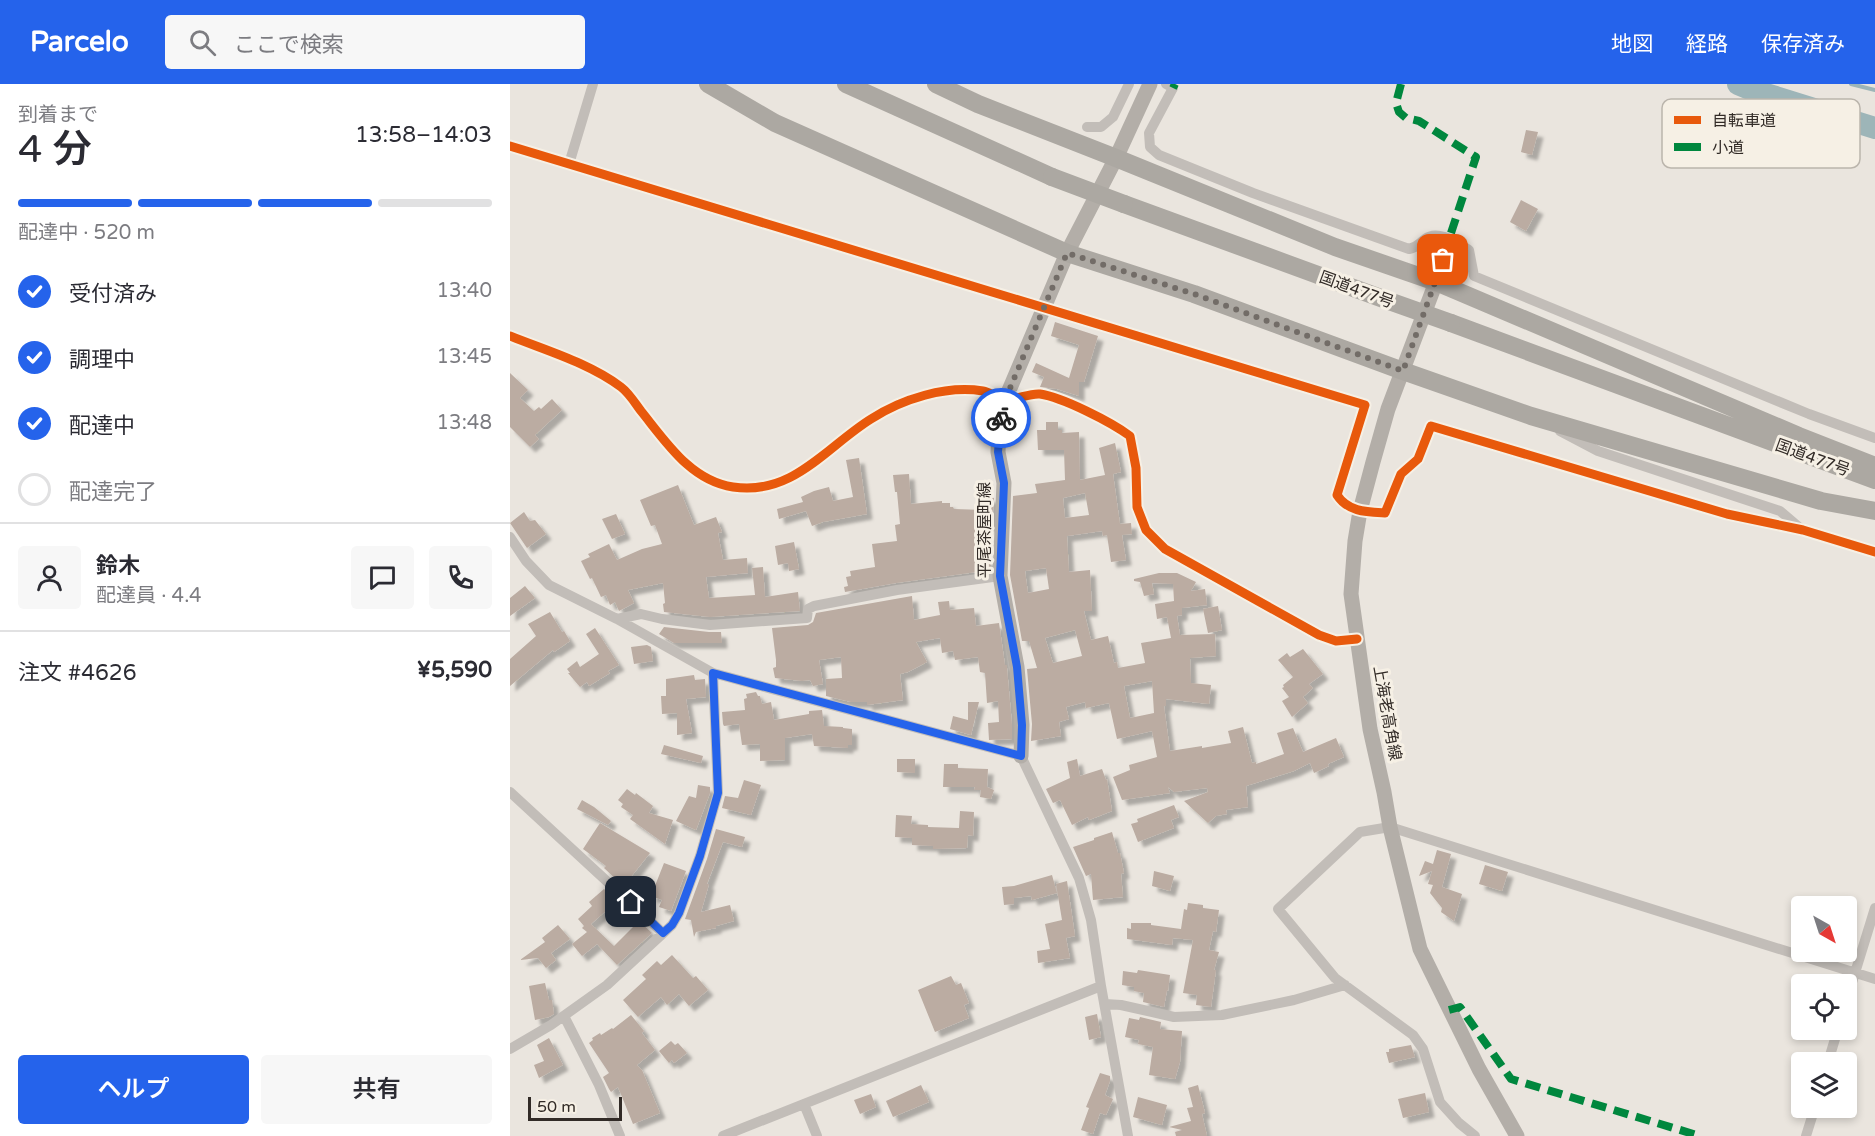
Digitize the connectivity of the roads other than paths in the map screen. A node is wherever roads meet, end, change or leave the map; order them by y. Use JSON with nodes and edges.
{"nodes":[{"id":1,"x":593,"y":84,"type":"edge"},
{"id":2,"x":708,"y":84,"type":"edge"},
{"id":3,"x":846,"y":84,"type":"edge"},
{"id":4,"x":936,"y":84,"type":"edge"},
{"id":5,"x":1129,"y":84,"type":"edge"},
{"id":6,"x":1150,"y":84,"type":"edge"},
{"id":7,"x":1166,"y":84,"type":"edge"},
{"id":8,"x":1087,"y":127,"type":"dead end"},
{"id":9,"x":510,"y":146,"type":"edge"},
{"id":10,"x":1116,"y":158,"type":"junction"},
{"id":11,"x":569,"y":164,"type":"junction"},
{"id":12,"x":1449,"y":238,"type":"junction"},
{"id":13,"x":1067,"y":253,"type":"junction"},
{"id":14,"x":1436,"y":282,"type":"junction"},
{"id":15,"x":1044,"y":308,"type":"junction"},
{"id":16,"x":510,"y":336,"type":"edge"},
{"id":17,"x":1403,"y":371,"type":"junction"},
{"id":18,"x":1005,"y":400,"type":"junction"},
{"id":19,"x":1531,"y":416,"type":"junction"},
{"id":20,"x":1875,"y":438,"type":"edge"},
{"id":21,"x":1875,"y":466,"type":"edge"},
{"id":22,"x":1875,"y":480,"type":"edge"},
{"id":23,"x":1360,"y":511,"type":"junction"},
{"id":24,"x":1875,"y":511,"type":"edge"},
{"id":25,"x":1803,"y":530,"type":"junction"},
{"id":26,"x":510,"y":537,"type":"edge"},
{"id":27,"x":1875,"y":552,"type":"edge"},
{"id":28,"x":1000,"y":576,"type":"junction"},
{"id":29,"x":616,"y":618,"type":"junction"},
{"id":30,"x":1357,"y":639,"type":"junction"},
{"id":31,"x":713,"y":673,"type":"junction"},
{"id":32,"x":1021,"y":756,"type":"junction"},
{"id":33,"x":510,"y":793,"type":"edge"},
{"id":34,"x":1390,"y":827,"type":"junction"},
{"id":35,"x":1875,"y":908,"type":"edge"},
{"id":36,"x":663,"y":933,"type":"junction"},
{"id":37,"x":1855,"y":973,"type":"junction"},
{"id":38,"x":1875,"y":979,"type":"edge"},
{"id":39,"x":1345,"y":985,"type":"junction"},
{"id":40,"x":1101,"y":987,"type":"junction"},
{"id":41,"x":1105,"y":1004,"type":"junction"},
{"id":42,"x":564,"y":1016,"type":"junction"},
{"id":43,"x":510,"y":1049,"type":"edge"},
{"id":44,"x":804,"y":1104,"type":"junction"},
{"id":45,"x":1812,"y":1118,"type":"edge"},
{"id":46,"x":620,"y":1136,"type":"edge"},
{"id":47,"x":723,"y":1136,"type":"edge"},
{"id":48,"x":817,"y":1136,"type":"edge"},
{"id":49,"x":1128,"y":1136,"type":"edge"},
{"id":50,"x":1475,"y":1136,"type":"edge"},
{"id":51,"x":1517,"y":1136,"type":"edge"},
{"id":52,"x":1806,"y":1136,"type":"edge"}],
"edges":[{"from":1,"to":11,"type":"street"},
{"from":2,"to":13,"type":"highway"},
{"from":3,"to":22,"type":"highway","name":"国道477号","bridge":true},
{"from":4,"to":10,"type":"highway"},
{"from":5,"to":8,"type":"street"},
{"from":6,"to":10,"type":"main road","name":"平尾茶屋町線"},
{"from":7,"to":12,"type":"street"},
{"from":9,"to":11,"type":"street"},
{"from":10,"to":13,"type":"main road","name":"平尾茶屋町線"},
{"from":10,"to":14,"type":"highway"},
{"from":11,"to":15,"type":"street"},
{"from":12,"to":14,"type":"street"},
{"from":12,"to":20,"type":"street"},
{"from":13,"to":15,"type":"main road","name":"平尾茶屋町線"},
{"from":13,"to":17,"type":"highway"},
{"from":14,"to":17,"type":"main road","name":"上海老高角線"},
{"from":14,"to":21,"type":"highway"},
{"from":15,"to":18,"type":"main road","name":"平尾茶屋町線"},
{"from":15,"to":23,"type":"street"},
{"from":16,"to":18,"type":"street"},
{"from":17,"to":19,"type":"highway"},
{"from":17,"to":23,"type":"main road","name":"上海老高角線"},
{"from":18,"to":28,"type":"main road","name":"平尾茶屋町線"},
{"from":18,"to":30,"type":"street"},
{"from":19,"to":24,"type":"highway"},
{"from":19,"to":25,"type":"street"},
{"from":23,"to":25,"type":"street"},
{"from":23,"to":30,"type":"main road","name":"上海老高角線"},
{"from":25,"to":27,"type":"street"},
{"from":26,"to":29,"type":"street"},
{"from":28,"to":29,"type":"street"},
{"from":28,"to":32,"type":"main road","name":"平尾茶屋町線"},
{"from":29,"to":31,"type":"street"},
{"from":30,"to":34,"type":"main road","name":"上海老高角線"},
{"from":31,"to":32,"type":"street"},
{"from":31,"to":36,"type":"street"},
{"from":32,"to":40,"type":"street"},
{"from":33,"to":36,"type":"street"},
{"from":34,"to":37,"type":"street"},
{"from":34,"to":39,"type":"street"},
{"from":34,"to":51,"type":"main road","name":"上海老高角線"},
{"from":35,"to":37,"type":"street"},
{"from":36,"to":42,"type":"street"},
{"from":37,"to":38,"type":"street"},
{"from":39,"to":41,"type":"street"},
{"from":39,"to":50,"type":"street"},
{"from":40,"to":41,"type":"street"},
{"from":40,"to":44,"type":"street"},
{"from":41,"to":49,"type":"street"},
{"from":42,"to":43,"type":"street"},
{"from":42,"to":46,"type":"street"},
{"from":44,"to":47,"type":"street"},
{"from":44,"to":48,"type":"street"},
{"from":45,"to":52,"type":"street"}]}
